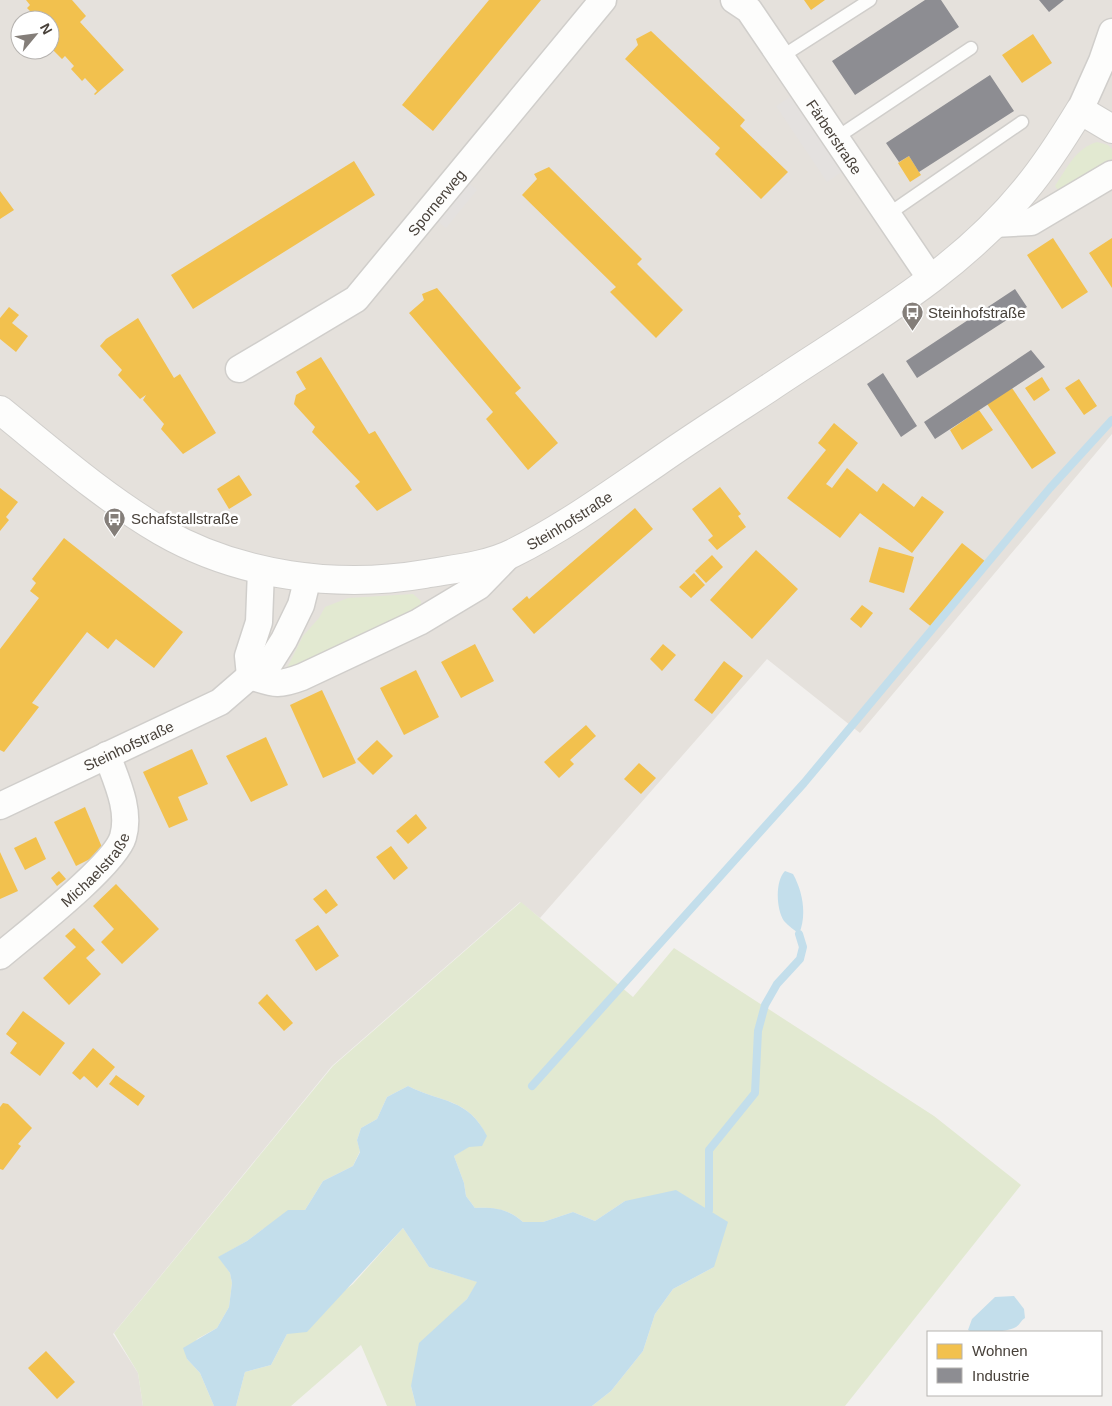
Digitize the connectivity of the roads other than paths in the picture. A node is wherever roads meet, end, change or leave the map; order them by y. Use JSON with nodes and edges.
{"nodes":[{"id":1,"x":603,"y":0,"type":"edge"},
{"id":2,"x":870,"y":0,"type":"edge"},
{"id":3,"x":746,"y":3,"type":"edge"},
{"id":4,"x":1112,"y":32,"type":"edge"},
{"id":5,"x":971,"y":48,"type":"dead end"},
{"id":6,"x":781,"y":57,"type":"junction"},
{"id":7,"x":1080,"y":110,"type":"junction"},
{"id":8,"x":1022,"y":122,"type":"dead end"},
{"id":9,"x":1112,"y":129,"type":"edge"},
{"id":10,"x":836,"y":138,"type":"junction"},
{"id":11,"x":1112,"y":174,"type":"edge"},
{"id":12,"x":887,"y":215,"type":"junction"},
{"id":13,"x":994,"y":224,"type":"junction"},
{"id":14,"x":931,"y":279,"type":"junction"},
{"id":15,"x":239,"y":370,"type":"dead end"},
{"id":16,"x":0,"y":410,"type":"edge"},
{"id":17,"x":510,"y":554,"type":"junction"},
{"id":18,"x":261,"y":570,"type":"junction"},
{"id":19,"x":308,"y":577,"type":"junction"},
{"id":20,"x":250,"y":676,"type":"junction"},
{"id":21,"x":107,"y":755,"type":"junction"},
{"id":22,"x":0,"y":806,"type":"edge"},
{"id":23,"x":0,"y":956,"type":"edge"}],
"edges":[{"from":1,"to":15,"type":"street","name":"Spornerweg"},
{"from":2,"to":6,"type":"lane"},
{"from":3,"to":6,"type":"street","name":"Färberstraße"},
{"from":4,"to":7,"type":"street"},
{"from":5,"to":10,"type":"lane"},
{"from":6,"to":10,"type":"street","name":"Färberstraße"},
{"from":7,"to":9,"type":"street"},
{"from":7,"to":13,"type":"street","name":"Steinhofstraße"},
{"from":8,"to":12,"type":"lane"},
{"from":10,"to":12,"type":"street","name":"Färberstraße"},
{"from":11,"to":13,"type":"street"},
{"from":12,"to":14,"type":"street","name":"Färberstraße"},
{"from":13,"to":14,"type":"street","name":"Steinhofstraße"},
{"from":14,"to":17,"type":"street","name":"Steinhofstraße"},
{"from":16,"to":18,"type":"street"},
{"from":17,"to":19,"type":"street","name":"Steinhofstraße"},
{"from":17,"to":20,"type":"street","name":"Steinhofstraße"},
{"from":18,"to":19,"type":"street","name":"Steinhofstraße"},
{"from":18,"to":20,"type":"street"},
{"from":19,"to":20,"type":"street","name":"Steinhofstraße"},
{"from":20,"to":21,"type":"street","name":"Steinhofstraße"},
{"from":21,"to":22,"type":"street","name":"Steinhofstraße"},
{"from":21,"to":23,"type":"street","name":"Michaelstraße"}]}
